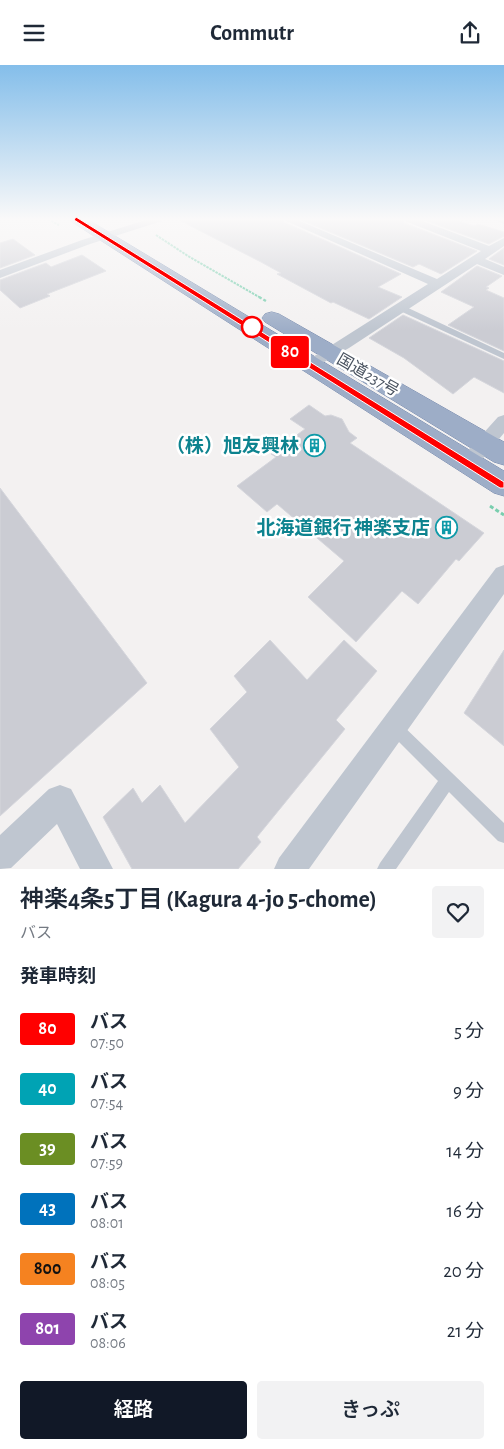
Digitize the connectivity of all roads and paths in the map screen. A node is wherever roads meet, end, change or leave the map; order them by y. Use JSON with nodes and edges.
{"nodes":[{"id":1,"x":47,"y":257,"type":"edge"},
{"id":2,"x":151,"y":257,"type":"edge"},
{"id":3,"x":160,"y":257,"type":"edge"},
{"id":4,"x":374,"y":257,"type":"edge"},
{"id":5,"x":479,"y":257,"type":"edge"},
{"id":6,"x":475,"y":259,"type":"junction"},
{"id":7,"x":504,"y":271,"type":"edge"},
{"id":8,"x":0,"y":274,"type":"edge"},
{"id":9,"x":438,"y":284,"type":"junction"},
{"id":10,"x":401,"y":308,"type":"junction"},
{"id":11,"x":331,"y":353,"type":"junction"},
{"id":12,"x":504,"y":356,"type":"edge"},
{"id":13,"x":310,"y":365,"type":"junction"},
{"id":14,"x":504,"y":421,"type":"edge"},
{"id":15,"x":484,"y":443,"type":"junction"},
{"id":16,"x":504,"y":455,"type":"edge"},
{"id":17,"x":468,"y":463,"type":"junction"},
{"id":18,"x":504,"y":485,"type":"edge"},
{"id":19,"x":504,"y":575,"type":"edge"},
{"id":20,"x":394,"y":727,"type":"junction"},
{"id":21,"x":448,"y":779,"type":"junction"},
{"id":22,"x":504,"y":835,"type":"edge"},
{"id":23,"x":0,"y":857,"type":"edge"},
{"id":24,"x":98,"y":869,"type":"edge"},
{"id":25,"x":290,"y":869,"type":"edge"},
{"id":26,"x":386,"y":869,"type":"edge"}],
"edges":[{"from":1,"to":8,"type":"street"},
{"from":2,"to":13,"type":"highway","name":"国道237号"},
{"from":3,"to":11,"type":"highway","name":"国道237号"},
{"from":4,"to":9,"type":"street"},
{"from":5,"to":6,"type":"street"},
{"from":6,"to":7,"type":"street"},
{"from":6,"to":9,"type":"street"},
{"from":9,"to":10,"type":"street"},
{"from":10,"to":11,"type":"street"},
{"from":10,"to":12,"type":"lane"},
{"from":11,"to":13,"type":"street"},
{"from":11,"to":15,"type":"highway","name":"国道237号"},
{"from":13,"to":17,"type":"highway","name":"国道237号"},
{"from":14,"to":15,"type":"street"},
{"from":15,"to":16,"type":"highway","name":"国道237号"},
{"from":15,"to":17,"type":"street"},
{"from":17,"to":18,"type":"highway","name":"国道237号"},
{"from":19,"to":20,"type":"street"},
{"from":20,"to":21,"type":"lane"},
{"from":20,"to":25,"type":"street"},
{"from":21,"to":22,"type":"lane"},
{"from":21,"to":26,"type":"lane"},
{"from":23,"to":24,"type":"street"}]}
